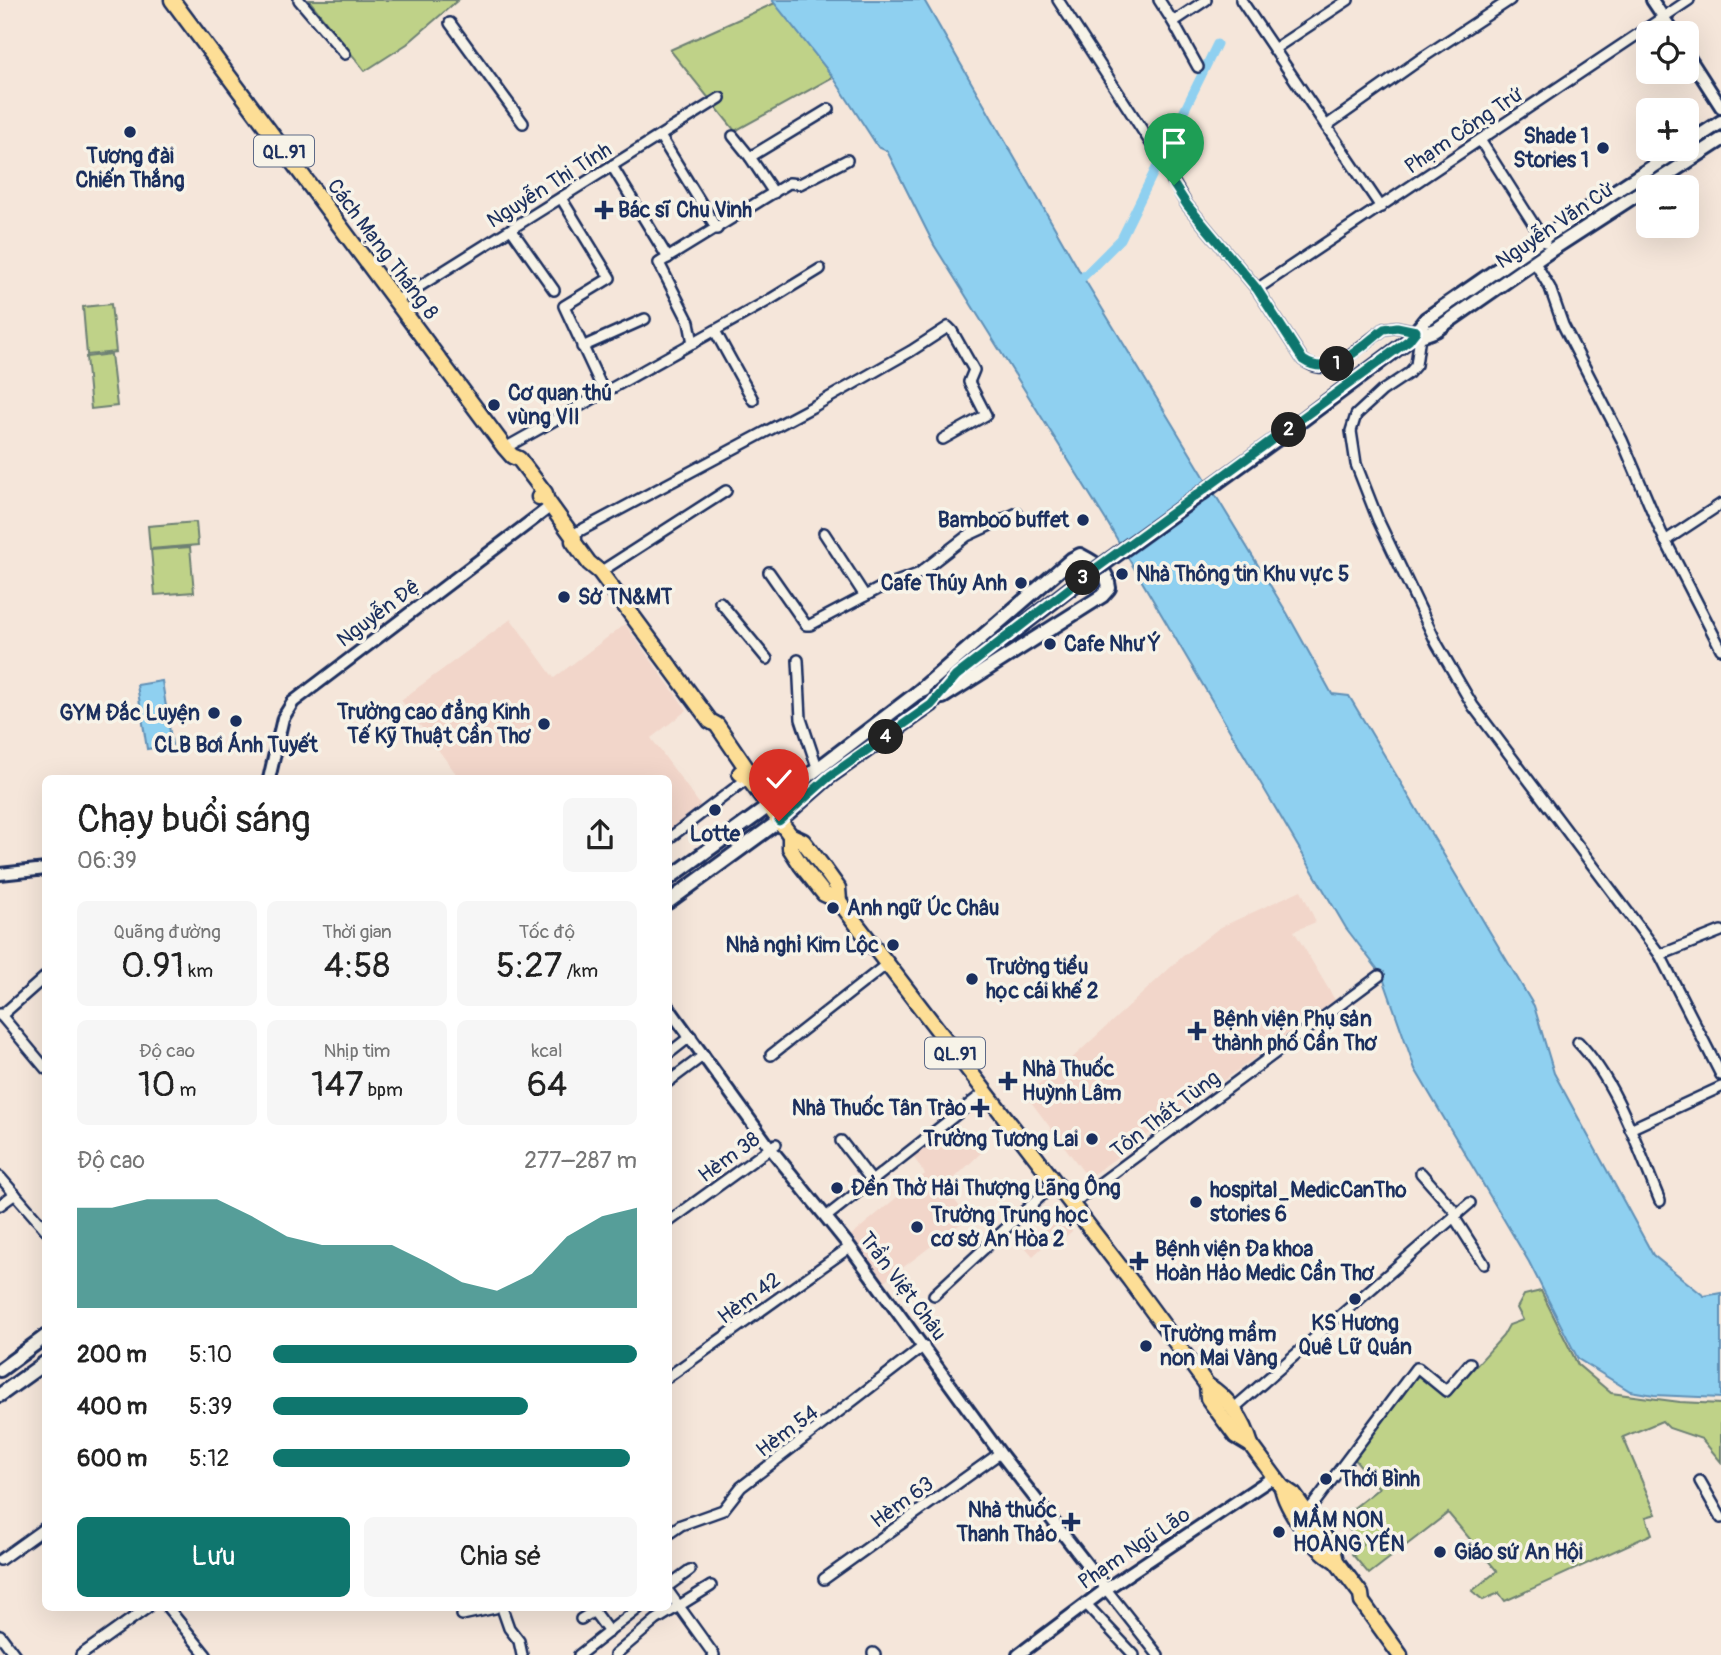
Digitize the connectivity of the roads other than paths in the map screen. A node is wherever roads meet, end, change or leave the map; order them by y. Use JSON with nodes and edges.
{"nodes":[{"id":1,"x":172,"y":0,"type":"edge"},
{"id":2,"x":299,"y":0,"type":"edge"},
{"id":3,"x":1058,"y":0,"type":"edge"},
{"id":4,"x":1159,"y":0,"type":"edge"},
{"id":5,"x":1206,"y":0,"type":"edge"},
{"id":6,"x":1241,"y":0,"type":"edge"},
{"id":7,"x":1348,"y":0,"type":"edge"},
{"id":8,"x":1510,"y":0,"type":"edge"},
{"id":9,"x":1652,"y":0,"type":"edge"},
{"id":10,"x":1689,"y":0,"type":"edge"},
{"id":11,"x":1664,"y":17,"type":"junction"},
{"id":12,"x":1666,"y":21,"type":"edge"},
{"id":13,"x":1173,"y":22,"type":"junction"},
{"id":14,"x":450,"y":23,"type":"dead end"},
{"id":15,"x":1274,"y":49,"type":"junction"},
{"id":16,"x":345,"y":54,"type":"dead end"},
{"id":17,"x":1198,"y":67,"type":"dead end"},
{"id":18,"x":1699,"y":73,"type":"edge"},
{"id":19,"x":720,"y":98,"type":"dead end"},
{"id":20,"x":1721,"y":107,"type":"edge"},
{"id":21,"x":829,"y":109,"type":"dead end"},
{"id":22,"x":1721,"y":122,"type":"edge"},
{"id":23,"x":523,"y":123,"type":"dead end"},
{"id":24,"x":1326,"y":126,"type":"junction"},
{"id":25,"x":660,"y":136,"type":"junction"},
{"id":26,"x":733,"y":136,"type":"dead end"},
{"id":27,"x":1699,"y":136,"type":"edge"},
{"id":28,"x":1480,"y":140,"type":"junction"},
{"id":29,"x":1721,"y":140,"type":"edge"},
{"id":30,"x":750,"y":157,"type":"junction"},
{"id":31,"x":847,"y":160,"type":"dead end"},
{"id":32,"x":1661,"y":161,"type":"edge"},
{"id":33,"x":612,"y":166,"type":"junction"},
{"id":34,"x":774,"y":193,"type":"junction"},
{"id":35,"x":561,"y":198,"type":"junction"},
{"id":36,"x":1381,"y":207,"type":"junction"},
{"id":37,"x":511,"y":229,"type":"junction"},
{"id":38,"x":717,"y":229,"type":"junction"},
{"id":39,"x":1542,"y":238,"type":"junction"},
{"id":40,"x":1551,"y":250,"type":"junction"},
{"id":41,"x":668,"y":258,"type":"junction"},
{"id":42,"x":1534,"y":261,"type":"junction"},
{"id":43,"x":820,"y":269,"type":"dead end"},
{"id":44,"x":1257,"y":289,"type":"junction"},
{"id":45,"x":554,"y":290,"type":"dead end"},
{"id":46,"x":396,"y":301,"type":"junction"},
{"id":47,"x":645,"y":319,"type":"dead end"},
{"id":48,"x":715,"y":331,"type":"junction"},
{"id":49,"x":1415,"y":335,"type":"junction"},
{"id":50,"x":693,"y":343,"type":"junction"},
{"id":51,"x":582,"y":347,"type":"junction"},
{"id":52,"x":604,"y":392,"type":"junction"},
{"id":53,"x":753,"y":400,"type":"dead end"},
{"id":54,"x":943,"y":439,"type":"dead end"},
{"id":55,"x":508,"y":452,"type":"junction"},
{"id":56,"x":726,"y":491,"type":"dead end"},
{"id":57,"x":548,"y":503,"type":"junction"},
{"id":58,"x":1721,"y":504,"type":"edge"},
{"id":59,"x":1017,"y":513,"type":"dead end"},
{"id":60,"x":824,"y":533,"type":"dead end"},
{"id":61,"x":573,"y":537,"type":"junction"},
{"id":62,"x":1665,"y":541,"type":"junction"},
{"id":63,"x":597,"y":568,"type":"junction"},
{"id":64,"x":769,"y":572,"type":"dead end"},
{"id":65,"x":865,"y":596,"type":"junction"},
{"id":66,"x":720,"y":602,"type":"dead end"},
{"id":67,"x":1721,"y":649,"type":"edge"},
{"id":68,"x":767,"y":659,"type":"dead end"},
{"id":69,"x":798,"y":660,"type":"dead end"},
{"id":70,"x":956,"y":676,"type":"junction"},
{"id":71,"x":917,"y":693,"type":"junction"},
{"id":72,"x":931,"y":705,"type":"junction"},
{"id":73,"x":817,"y":767,"type":"junction"},
{"id":74,"x":270,"y":775,"type":"edge"},
{"id":75,"x":748,"y":778,"type":"junction"},
{"id":76,"x":769,"y":806,"type":"junction"},
{"id":77,"x":779,"y":821,"type":"junction"},
{"id":78,"x":672,"y":836,"type":"edge"},
{"id":79,"x":42,"y":869,"type":"edge"},
{"id":80,"x":0,"y":874,"type":"edge"},
{"id":81,"x":672,"y":876,"type":"edge"},
{"id":82,"x":672,"y":899,"type":"edge"},
{"id":83,"x":1721,"y":931,"type":"edge"},
{"id":84,"x":1660,"y":955,"type":"junction"},
{"id":85,"x":887,"y":964,"type":"junction"},
{"id":86,"x":1379,"y":976,"type":"dead end"},
{"id":87,"x":42,"y":979,"type":"edge"},
{"id":88,"x":672,"y":1012,"type":"edge"},
{"id":89,"x":1,"y":1015,"type":"edge"},
{"id":90,"x":691,"y":1036,"type":"junction"},
{"id":91,"x":1578,"y":1042,"type":"dead end"},
{"id":92,"x":672,"y":1051,"type":"edge"},
{"id":93,"x":704,"y":1055,"type":"junction"},
{"id":94,"x":771,"y":1055,"type":"dead end"},
{"id":95,"x":42,"y":1063,"type":"edge"},
{"id":96,"x":1721,"y":1076,"type":"edge"},
{"id":97,"x":672,"y":1079,"type":"edge"},
{"id":98,"x":1721,"y":1087,"type":"edge"},
{"id":99,"x":985,"y":1092,"type":"junction"},
{"id":100,"x":1630,"y":1129,"type":"junction"},
{"id":101,"x":841,"y":1140,"type":"dead end"},
{"id":102,"x":774,"y":1146,"type":"junction"},
{"id":103,"x":1421,"y":1173,"type":"dead end"},
{"id":104,"x":0,"y":1177,"type":"edge"},
{"id":105,"x":872,"y":1181,"type":"junction"},
{"id":106,"x":1055,"y":1183,"type":"junction"},
{"id":107,"x":15,"y":1194,"type":"junction"},
{"id":108,"x":1660,"y":1201,"type":"dead end"},
{"id":109,"x":1470,"y":1203,"type":"dead end"},
{"id":110,"x":1072,"y":1204,"type":"junction"},
{"id":111,"x":0,"y":1205,"type":"edge"},
{"id":112,"x":1456,"y":1215,"type":"junction"},
{"id":113,"x":826,"y":1217,"type":"junction"},
{"id":114,"x":672,"y":1219,"type":"edge"},
{"id":115,"x":42,"y":1225,"type":"edge"},
{"id":116,"x":850,"y":1247,"type":"junction"},
{"id":117,"x":1484,"y":1264,"type":"dead end"},
{"id":118,"x":934,"y":1295,"type":"dead end"},
{"id":119,"x":42,"y":1339,"type":"edge"},
{"id":120,"x":924,"y":1346,"type":"junction"},
{"id":121,"x":1471,"y":1363,"type":"dead end"},
{"id":122,"x":42,"y":1365,"type":"edge"},
{"id":123,"x":0,"y":1370,"type":"edge"},
{"id":124,"x":672,"y":1374,"type":"edge"},
{"id":125,"x":1207,"y":1385,"type":"junction"},
{"id":126,"x":0,"y":1395,"type":"edge"},
{"id":127,"x":1233,"y":1409,"type":"junction"},
{"id":128,"x":1251,"y":1446,"type":"junction"},
{"id":129,"x":1000,"y":1453,"type":"junction"},
{"id":130,"x":1278,"y":1481,"type":"junction"},
{"id":131,"x":1700,"y":1481,"type":"dead end"},
{"id":132,"x":1307,"y":1513,"type":"junction"},
{"id":133,"x":1721,"y":1518,"type":"edge"},
{"id":134,"x":42,"y":1530,"type":"edge"},
{"id":135,"x":672,"y":1531,"type":"edge"},
{"id":136,"x":0,"y":1560,"type":"edge"},
{"id":137,"x":1336,"y":1561,"type":"junction"},
{"id":138,"x":690,"y":1570,"type":"dead end"},
{"id":139,"x":824,"y":1580,"type":"dead end"},
{"id":140,"x":672,"y":1583,"type":"edge"},
{"id":141,"x":711,"y":1586,"type":"dead end"},
{"id":142,"x":1106,"y":1589,"type":"junction"},
{"id":143,"x":1361,"y":1594,"type":"junction"},
{"id":144,"x":672,"y":1596,"type":"edge"},
{"id":145,"x":679,"y":1604,"type":"junction"},
{"id":146,"x":1086,"y":1604,"type":"junction"},
{"id":147,"x":672,"y":1609,"type":"edge"},
{"id":148,"x":143,"y":1611,"type":"edge"},
{"id":149,"x":170,"y":1611,"type":"edge"},
{"id":150,"x":481,"y":1611,"type":"edge"},
{"id":151,"x":503,"y":1611,"type":"edge"},
{"id":152,"x":635,"y":1611,"type":"edge"},
{"id":153,"x":669,"y":1611,"type":"edge"},
{"id":154,"x":462,"y":1615,"type":"dead end"},
{"id":155,"x":581,"y":1619,"type":"dead end"},
{"id":156,"x":609,"y":1632,"type":"junction"},
{"id":157,"x":0,"y":1635,"type":"edge"},
{"id":158,"x":1126,"y":1647,"type":"junction"},
{"id":159,"x":15,"y":1655,"type":"edge"},
{"id":160,"x":81,"y":1655,"type":"edge"},
{"id":161,"x":206,"y":1655,"type":"edge"},
{"id":162,"x":522,"y":1655,"type":"edge"},
{"id":163,"x":579,"y":1655,"type":"edge"},
{"id":164,"x":615,"y":1655,"type":"edge"},
{"id":165,"x":713,"y":1655,"type":"edge"},
{"id":166,"x":1018,"y":1655,"type":"edge"},
{"id":167,"x":1119,"y":1655,"type":"edge"},
{"id":168,"x":1134,"y":1655,"type":"edge"},
{"id":169,"x":1158,"y":1655,"type":"edge"},
{"id":170,"x":1400,"y":1655,"type":"edge"},
{"id":171,"x":1412,"y":1655,"type":"edge"}],
"edges":[{"from":1,"to":46,"type":"highway","name":"Cách Mạng Tháng 8","number":"QL.91"},
{"from":2,"to":16,"type":"street"},
{"from":3,"to":44,"type":"street"},
{"from":4,"to":13,"type":"street"},
{"from":5,"to":13,"type":"street"},
{"from":6,"to":15,"type":"street"},
{"from":7,"to":15,"type":"street"},
{"from":8,"to":24,"type":"street"},
{"from":9,"to":11,"type":"street"},
{"from":10,"to":11,"type":"street","name":"Phạm Công Trứ"},
{"from":11,"to":12,"type":"street"},
{"from":11,"to":28,"type":"street","name":"Phạm Công Trứ"},
{"from":13,"to":17,"type":"street"},
{"from":14,"to":23,"type":"street"},
{"from":15,"to":24,"type":"street"},
{"from":18,"to":20,"type":"street"},
{"from":19,"to":25,"type":"street","name":"Nguyễn Thị Tính"},
{"from":21,"to":30,"type":"street"},
{"from":22,"to":27,"type":"main road"},
{"from":24,"to":36,"type":"street"},
{"from":25,"to":33,"type":"street","name":"Nguyễn Thị Tính"},
{"from":25,"to":38,"type":"street"},
{"from":26,"to":30,"type":"street"},
{"from":28,"to":36,"type":"street","name":"Phạm Công Trứ"},
{"from":28,"to":39,"type":"street"},
{"from":29,"to":40,"type":"main road","name":"Nguyễn Văn Cừ"},
{"from":30,"to":34,"type":"street"},
{"from":31,"to":34,"type":"street"},
{"from":32,"to":39,"type":"main road","name":"Nguyễn Văn Cừ"},
{"from":33,"to":35,"type":"street","name":"Nguyễn Thị Tính"},
{"from":33,"to":41,"type":"street"},
{"from":34,"to":38,"type":"street"},
{"from":35,"to":37,"type":"street","name":"Nguyễn Thị Tính"},
{"from":35,"to":51,"type":"street"},
{"from":36,"to":44,"type":"street","name":"Phạm Công Trứ"},
{"from":37,"to":45,"type":"street"},
{"from":37,"to":46,"type":"street","name":"Nguyễn Thị Tính"},
{"from":38,"to":41,"type":"street"},
{"from":39,"to":40,"type":"street"},
{"from":39,"to":49,"type":"main road","name":"Nguyễn Văn Cừ"},
{"from":40,"to":42,"type":"main road","name":"Nguyễn Văn Cừ"},
{"from":41,"to":50,"type":"street"},
{"from":42,"to":49,"type":"main road","name":"Nguyễn Văn Cừ"},
{"from":42,"to":62,"type":"street"},
{"from":43,"to":48,"type":"street"},
{"from":44,"to":49,"type":"street"},
{"from":46,"to":55,"type":"highway","name":"Cách Mạng Tháng 8","number":"QL.91"},
{"from":47,"to":51,"type":"street"},
{"from":48,"to":50,"type":"street"},
{"from":48,"to":53,"type":"street"},
{"from":49,"to":70,"type":"main road","name":"Nguyễn Văn Cừ","bridge":true},
{"from":49,"to":84,"type":"street"},
{"from":50,"to":52,"type":"street"},
{"from":51,"to":52,"type":"street"},
{"from":52,"to":55,"type":"street"},
{"from":54,"to":61,"type":"street"},
{"from":55,"to":57,"type":"highway","name":"Cách Mạng Tháng 8","number":"QL.91"},
{"from":56,"to":63,"type":"street"},
{"from":57,"to":61,"type":"highway","name":"Cách Mạng Tháng 8","number":"QL.91"},
{"from":57,"to":74,"type":"street","name":"Nguyễn Đệ"},
{"from":58,"to":62,"type":"street"},
{"from":59,"to":65,"type":"street"},
{"from":60,"to":65,"type":"street"},
{"from":61,"to":63,"type":"highway","name":"Cách Mạng Tháng 8","number":"QL.91"},
{"from":62,"to":67,"type":"street"},
{"from":63,"to":75,"type":"highway","name":"Cách Mạng Tháng 8","number":"QL.91"},
{"from":64,"to":65,"type":"street"},
{"from":66,"to":68,"type":"street"},
{"from":69,"to":73,"type":"street"},
{"from":70,"to":71,"type":"main road"},
{"from":70,"to":72,"type":"main road"},
{"from":71,"to":72,"type":"main road"},
{"from":71,"to":73,"type":"main road"},
{"from":72,"to":77,"type":"main road"},
{"from":73,"to":76,"type":"main road"},
{"from":75,"to":76,"type":"highway","name":"Cách Mạng Tháng 8","number":"QL.91"},
{"from":75,"to":78,"type":"street"},
{"from":76,"to":77,"type":"highway","name":"Cách Mạng Tháng 8","number":"QL.91"},
{"from":76,"to":81,"type":"main road"},
{"from":77,"to":82,"type":"main road"},
{"from":77,"to":85,"type":"highway","name":"Cách Mạng Tháng 8","number":"QL.91"},
{"from":79,"to":80,"type":"street"},
{"from":83,"to":84,"type":"street"},
{"from":84,"to":96,"type":"street"},
{"from":85,"to":94,"type":"street"},
{"from":85,"to":99,"type":"highway","name":"Cách Mạng Tháng 8","number":"QL.91"},
{"from":86,"to":110,"type":"street","name":"Tôn Thất Tùng"},
{"from":87,"to":89,"type":"street"},
{"from":88,"to":90,"type":"street","name":"Trần Việt Châu"},
{"from":89,"to":95,"type":"street"},
{"from":90,"to":92,"type":"street"},
{"from":90,"to":93,"type":"street","name":"Trần Việt Châu"},
{"from":91,"to":100,"type":"street"},
{"from":93,"to":97,"type":"street"},
{"from":93,"to":102,"type":"street","name":"Trần Việt Châu"},
{"from":98,"to":100,"type":"street"},
{"from":99,"to":105,"type":"street"},
{"from":99,"to":106,"type":"highway","name":"Cách Mạng Tháng 8","number":"QL.91"},
{"from":100,"to":108,"type":"street"},
{"from":101,"to":105,"type":"street"},
{"from":102,"to":113,"type":"street","name":"Trần Việt Châu"},
{"from":102,"to":114,"type":"street","name":"Hèm 38"},
{"from":103,"to":112,"type":"street"},
{"from":104,"to":107,"type":"street"},
{"from":105,"to":113,"type":"street"},
{"from":106,"to":110,"type":"highway","name":"Cách Mạng Tháng 8","number":"QL.91"},
{"from":106,"to":118,"type":"street"},
{"from":107,"to":111,"type":"street"},
{"from":107,"to":115,"type":"street"},
{"from":109,"to":112,"type":"street"},
{"from":110,"to":125,"type":"highway","name":"Cách Mạng Tháng 8","number":"QL.91"},
{"from":112,"to":117,"type":"street"},
{"from":112,"to":127,"type":"street"},
{"from":113,"to":116,"type":"street","name":"Trần Việt Châu"},
{"from":116,"to":120,"type":"street","name":"Trần Việt Châu"},
{"from":116,"to":124,"type":"street","name":"Hèm 42"},
{"from":119,"to":123,"type":"main road"},
{"from":120,"to":129,"type":"street","name":"Trần Việt Châu"},
{"from":120,"to":135,"type":"street","name":"Hèm 54"},
{"from":121,"to":132,"type":"street"},
{"from":122,"to":126,"type":"main road"},
{"from":125,"to":127,"type":"highway","name":"Cách Mạng Tháng 8","number":"QL.91"},
{"from":125,"to":128,"type":"highway","name":"Cách Mạng Tháng 8","number":"QL.91"},
{"from":127,"to":128,"type":"highway","name":"Cách Mạng Tháng 8","number":"QL.91"},
{"from":128,"to":130,"type":"highway","name":"Cách Mạng Tháng 8","number":"QL.91"},
{"from":129,"to":139,"type":"street","name":"Hèm 63"},
{"from":129,"to":142,"type":"street","name":"Trần Việt Châu"},
{"from":130,"to":132,"type":"highway","name":"Cách Mạng Tháng 8","number":"QL.91"},
{"from":130,"to":137,"type":"highway","name":"Cách Mạng Tháng 8","number":"QL.91"},
{"from":130,"to":142,"type":"street","name":"Phạm Ngũ Lão"},
{"from":131,"to":133,"type":"street"},
{"from":132,"to":137,"type":"highway","name":"Cách Mạng Tháng 8","number":"QL.91"},
{"from":134,"to":136,"type":"street"},
{"from":137,"to":143,"type":"highway","name":"Cách Mạng Tháng 8","number":"QL.91"},
{"from":138,"to":140,"type":"street"},
{"from":141,"to":145,"type":"street"},
{"from":142,"to":146,"type":"street","name":"Phạm Ngũ Lão"},
{"from":142,"to":169,"type":"street"},
{"from":143,"to":170,"type":"highway","name":"Cách Mạng Tháng 8","number":"QL.91"},
{"from":143,"to":171,"type":"highway","name":"Cách Mạng Tháng 8","number":"QL.91"},
{"from":144,"to":145,"type":"street"},
{"from":145,"to":147,"type":"street"},
{"from":145,"to":165,"type":"street"},
{"from":146,"to":158,"type":"street"},
{"from":146,"to":166,"type":"street","name":"Phạm Ngũ Lão"},
{"from":148,"to":160,"type":"street"},
{"from":149,"to":161,"type":"street"},
{"from":150,"to":154,"type":"street"},
{"from":151,"to":162,"type":"street"},
{"from":152,"to":156,"type":"street"},
{"from":153,"to":164,"type":"street"},
{"from":155,"to":156,"type":"street"},
{"from":156,"to":163,"type":"street"},
{"from":157,"to":159,"type":"street"},
{"from":158,"to":167,"type":"street"},
{"from":158,"to":168,"type":"street"}]}
